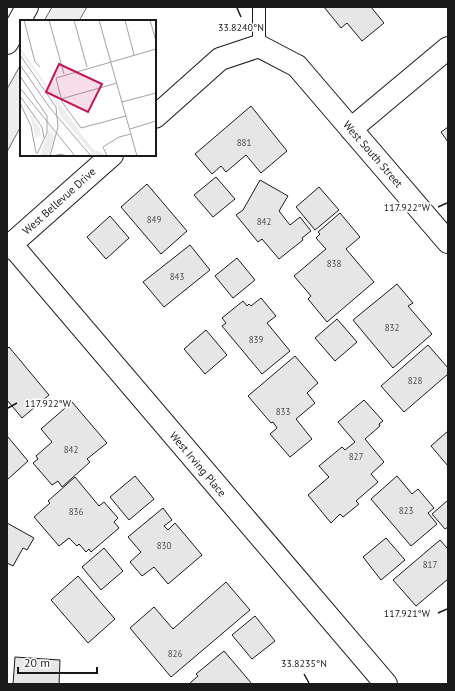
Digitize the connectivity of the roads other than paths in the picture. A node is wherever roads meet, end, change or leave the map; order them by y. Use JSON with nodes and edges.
{"nodes":[{"id":1,"x":27,"y":7,"type":"edge"},
{"id":2,"x":259,"y":7,"type":"edge"},
{"id":3,"x":7,"y":43,"type":"edge"},
{"id":4,"x":259,"y":46,"type":"junction"},
{"id":5,"x":448,"y":48,"type":"edge"},
{"id":6,"x":156,"y":116,"type":"edge"},
{"id":7,"x":351,"y":129,"type":"junction"},
{"id":8,"x":111,"y":156,"type":"edge"},
{"id":9,"x":448,"y":242,"type":"edge"},
{"id":10,"x":9,"y":246,"type":"edge"},
{"id":11,"x":386,"y":684,"type":"edge"}],
"edges":[{"from":1,"to":3,"type":"main road"},
{"from":2,"to":4,"type":"lane"},
{"from":4,"to":6,"type":"main road"},
{"from":4,"to":7,"type":"main road","name":"West South Street"},
{"from":5,"to":7,"type":"main road"},
{"from":7,"to":9,"type":"main road","name":"West South Street"},
{"from":8,"to":10,"type":"main road","name":"West Bellevue Drive"},
{"from":10,"to":11,"type":"main road","name":"West Irving Place"}]}
